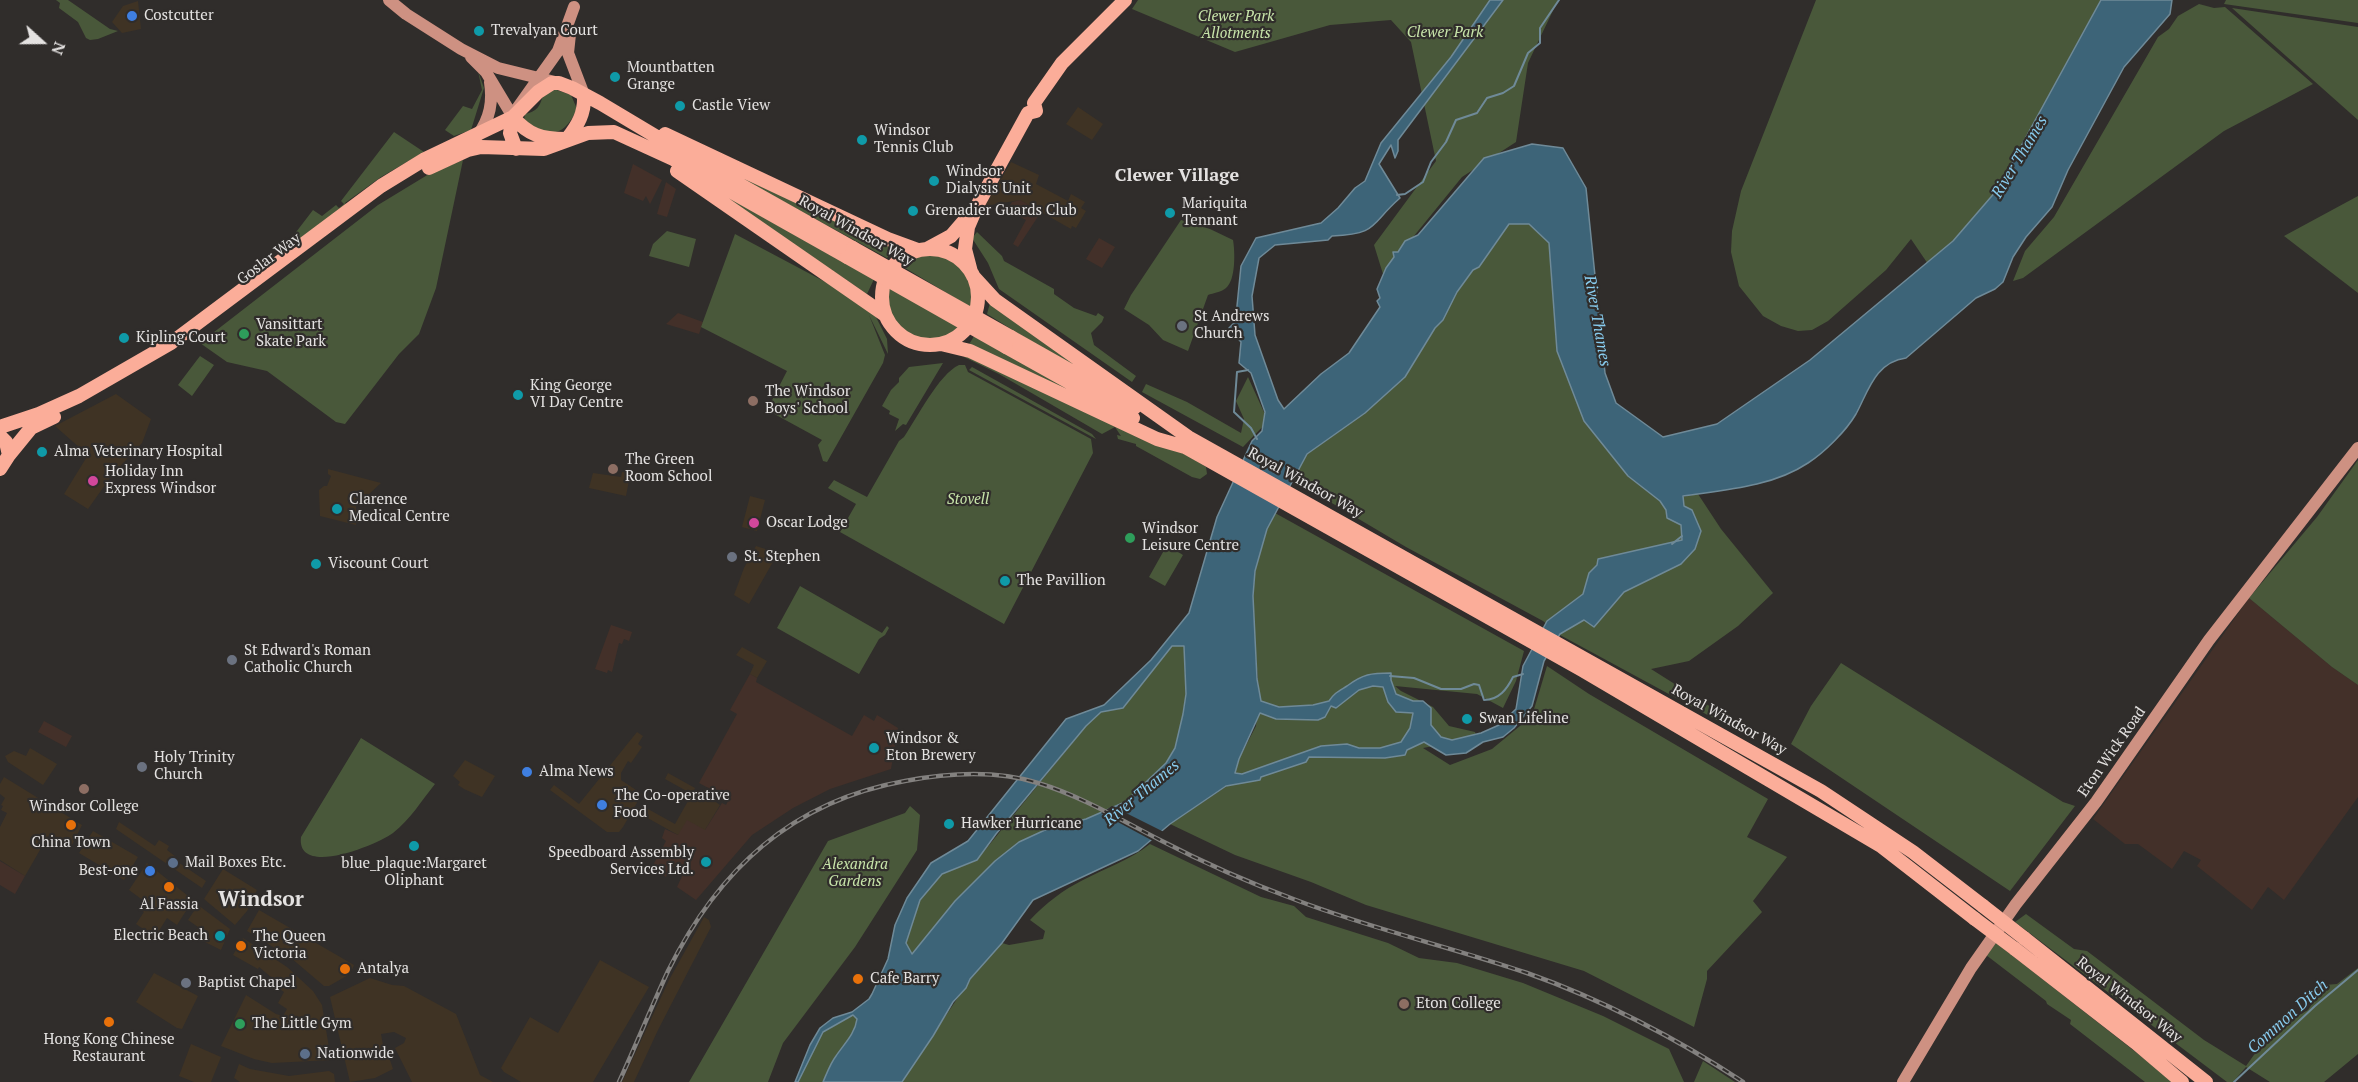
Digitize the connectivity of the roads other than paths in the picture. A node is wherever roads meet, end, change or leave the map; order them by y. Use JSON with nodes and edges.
{"nodes":[{"id":1,"x":389,"y":0,"type":"edge"},
{"id":2,"x":1125,"y":0,"type":"edge"},
{"id":3,"x":575,"y":4,"type":"edge"},
{"id":4,"x":461,"y":49,"type":"junction"},
{"id":5,"x":489,"y":77,"type":"junction"},
{"id":6,"x":539,"y":77,"type":"junction"},
{"id":7,"x":559,"y":83,"type":"junction"},
{"id":8,"x":584,"y":95,"type":"junction"},
{"id":9,"x":514,"y":111,"type":"junction"},
{"id":10,"x":616,"y":113,"type":"junction"},
{"id":11,"x":478,"y":135,"type":"junction"},
{"id":12,"x":567,"y":139,"type":"junction"},
{"id":13,"x":636,"y":141,"type":"junction"},
{"id":14,"x":516,"y":149,"type":"junction"},
{"id":15,"x":977,"y":206,"type":"junction"},
{"id":16,"x":922,"y":250,"type":"junction"},
{"id":17,"x":850,"y":253,"type":"junction"},
{"id":18,"x":972,"y":274,"type":"junction"},
{"id":19,"x":885,"y":315,"type":"junction"},
{"id":20,"x":941,"y":344,"type":"junction"},
{"id":21,"x":0,"y":427,"type":"edge"},
{"id":22,"x":0,"y":436,"type":"edge"},
{"id":23,"x":1192,"y":445,"type":"junction"},
{"id":24,"x":2358,"y":448,"type":"edge"},
{"id":25,"x":9,"y":455,"type":"junction"},
{"id":26,"x":0,"y":469,"type":"edge"},
{"id":27,"x":1586,"y":666,"type":"junction"},
{"id":28,"x":2209,"y":1081,"type":"edge"},
{"id":29,"x":1903,"y":1082,"type":"edge"},
{"id":30,"x":2182,"y":1082,"type":"edge"}],
"edges":[{"from":1,"to":4,"type":"main road"},
{"from":2,"to":15,"type":"main road"},
{"from":3,"to":6,"type":"main road"},
{"from":3,"to":8,"type":"main road"},
{"from":4,"to":5,"type":"main road"},
{"from":4,"to":6,"type":"main road"},
{"from":5,"to":9,"type":"main road"},
{"from":5,"to":11,"type":"main road"},
{"from":6,"to":7,"type":"main road"},
{"from":6,"to":9,"type":"main road"},
{"from":7,"to":8,"type":"main road","name":"Royal Windsor Way"},
{"from":7,"to":9,"type":"main road"},
{"from":8,"to":10,"type":"main road","name":"Royal Windsor Way"},
{"from":8,"to":12,"type":"main road"},
{"from":9,"to":11,"type":"main road","name":"Goslar Way"},
{"from":9,"to":12,"type":"main road"},
{"from":9,"to":14,"type":"main road"},
{"from":10,"to":16,"type":"main road"},
{"from":10,"to":17,"type":"main road","name":"Royal Windsor Way"},
{"from":11,"to":21,"type":"main road","name":"Goslar Way"},
{"from":12,"to":13,"type":"main road","name":"Royal Windsor Way"},
{"from":12,"to":14,"type":"main road","name":"Goslar Way"},
{"from":13,"to":17,"type":"main road","name":"Royal Windsor Way"},
{"from":13,"to":19,"type":"main road"},
{"from":14,"to":25,"type":"main road","name":"Goslar Way"},
{"from":15,"to":16,"type":"main road"},
{"from":15,"to":18,"type":"main road"},
{"from":16,"to":18,"type":"main road"},
{"from":16,"to":19,"type":"main road"},
{"from":17,"to":23,"type":"main road","name":"Royal Windsor Way","bridge":true},
{"from":18,"to":20,"type":"main road"},
{"from":18,"to":23,"type":"main road"},
{"from":19,"to":20,"type":"main road"},
{"from":20,"to":23,"type":"main road"},
{"from":22,"to":25,"type":"main road"},
{"from":23,"to":27,"type":"main road","name":"Royal Windsor Way"},
{"from":24,"to":29,"type":"main road","name":"Eton Wick Road"},
{"from":25,"to":26,"type":"main road","name":"Goslar Way"},
{"from":27,"to":28,"type":"main road","name":"Royal Windsor Way","bridge":true},
{"from":27,"to":30,"type":"main road","name":"Royal Windsor Way","bridge":true}]}
